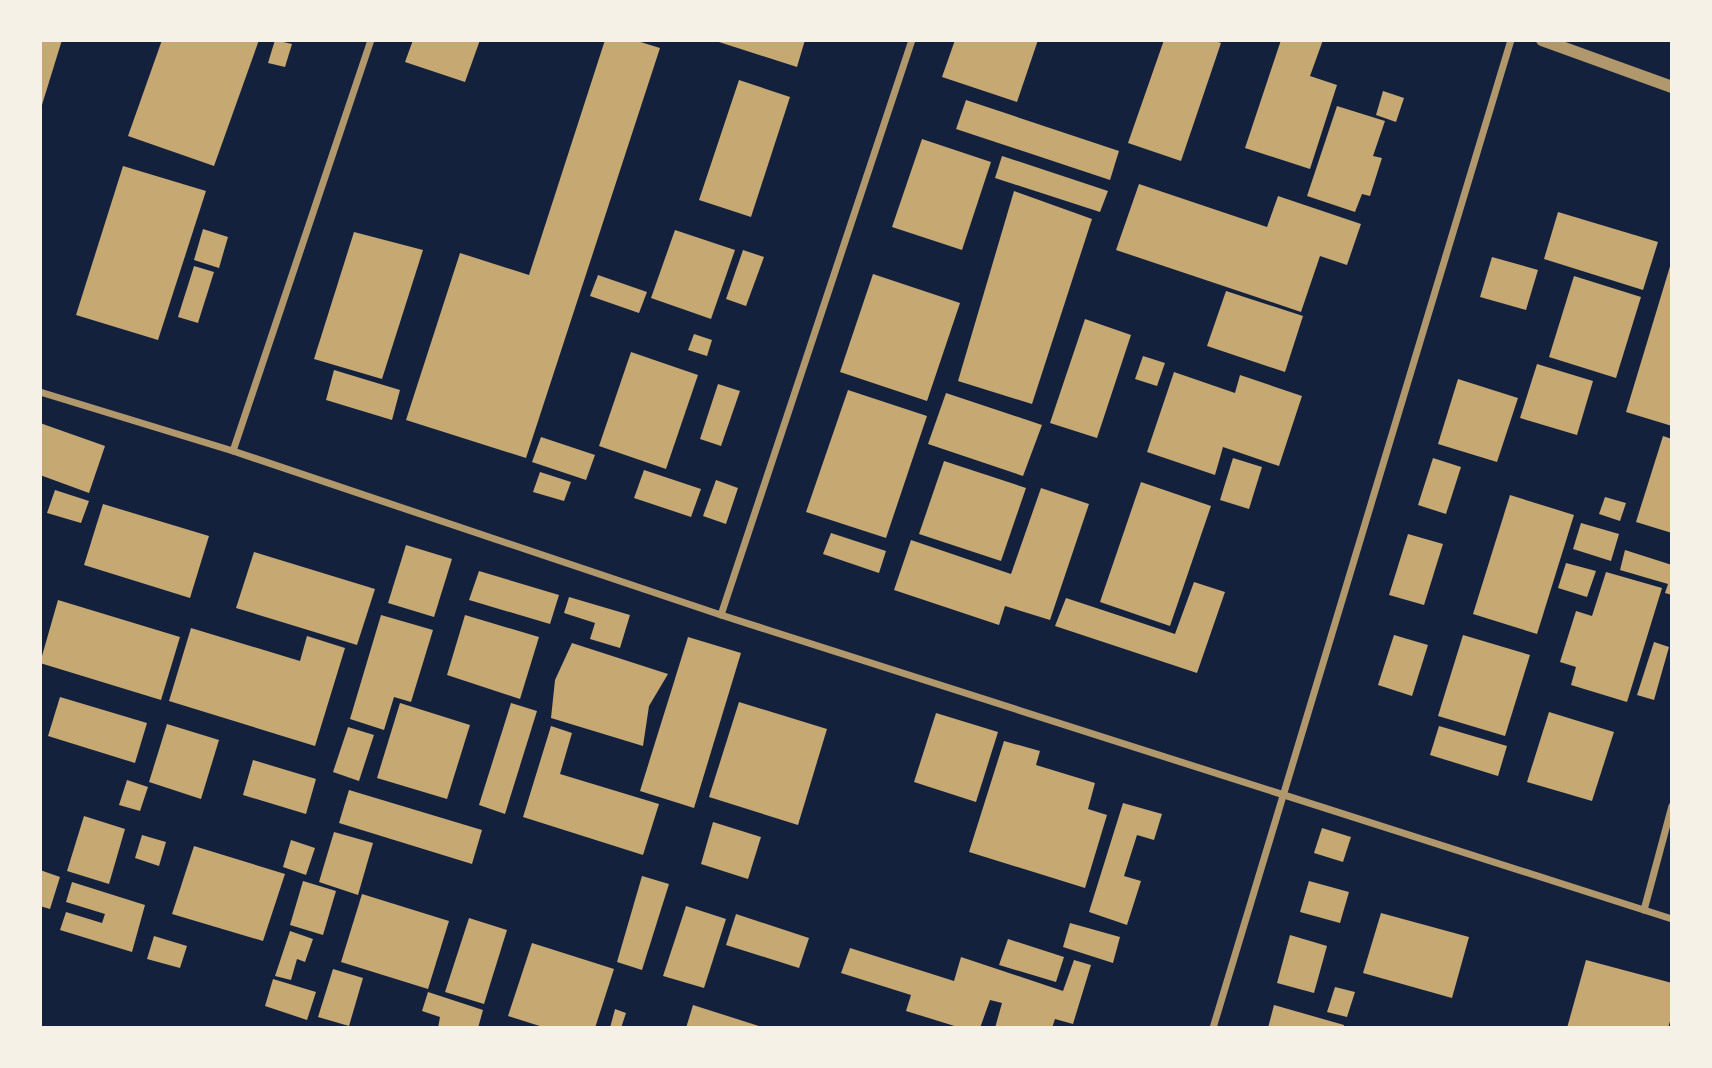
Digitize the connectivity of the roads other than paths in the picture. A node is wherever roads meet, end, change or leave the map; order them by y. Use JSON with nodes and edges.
{"nodes":[{"id":1,"x":371,"y":40,"type":"edge"},
{"id":2,"x":912,"y":40,"type":"edge"},
{"id":3,"x":1511,"y":40,"type":"edge"},
{"id":4,"x":1542,"y":40,"type":"edge"},
{"id":5,"x":1672,"y":87,"type":"edge"},
{"id":6,"x":40,"y":392,"type":"edge"},
{"id":7,"x":233,"y":451,"type":"junction"},
{"id":8,"x":722,"y":615,"type":"junction"},
{"id":9,"x":1284,"y":795,"type":"junction"},
{"id":10,"x":1672,"y":806,"type":"edge"},
{"id":11,"x":1644,"y":911,"type":"junction"},
{"id":12,"x":1672,"y":919,"type":"edge"},
{"id":13,"x":1213,"y":1028,"type":"edge"}],
"edges":[{"from":1,"to":7,"type":"street"},
{"from":2,"to":8,"type":"street"},
{"from":3,"to":9,"type":"street"},
{"from":4,"to":5,"type":"street"},
{"from":6,"to":7,"type":"street"},
{"from":7,"to":8,"type":"street"},
{"from":8,"to":9,"type":"street"},
{"from":9,"to":11,"type":"street"},
{"from":9,"to":13,"type":"street"},
{"from":10,"to":11,"type":"street"},
{"from":11,"to":12,"type":"street"}]}
